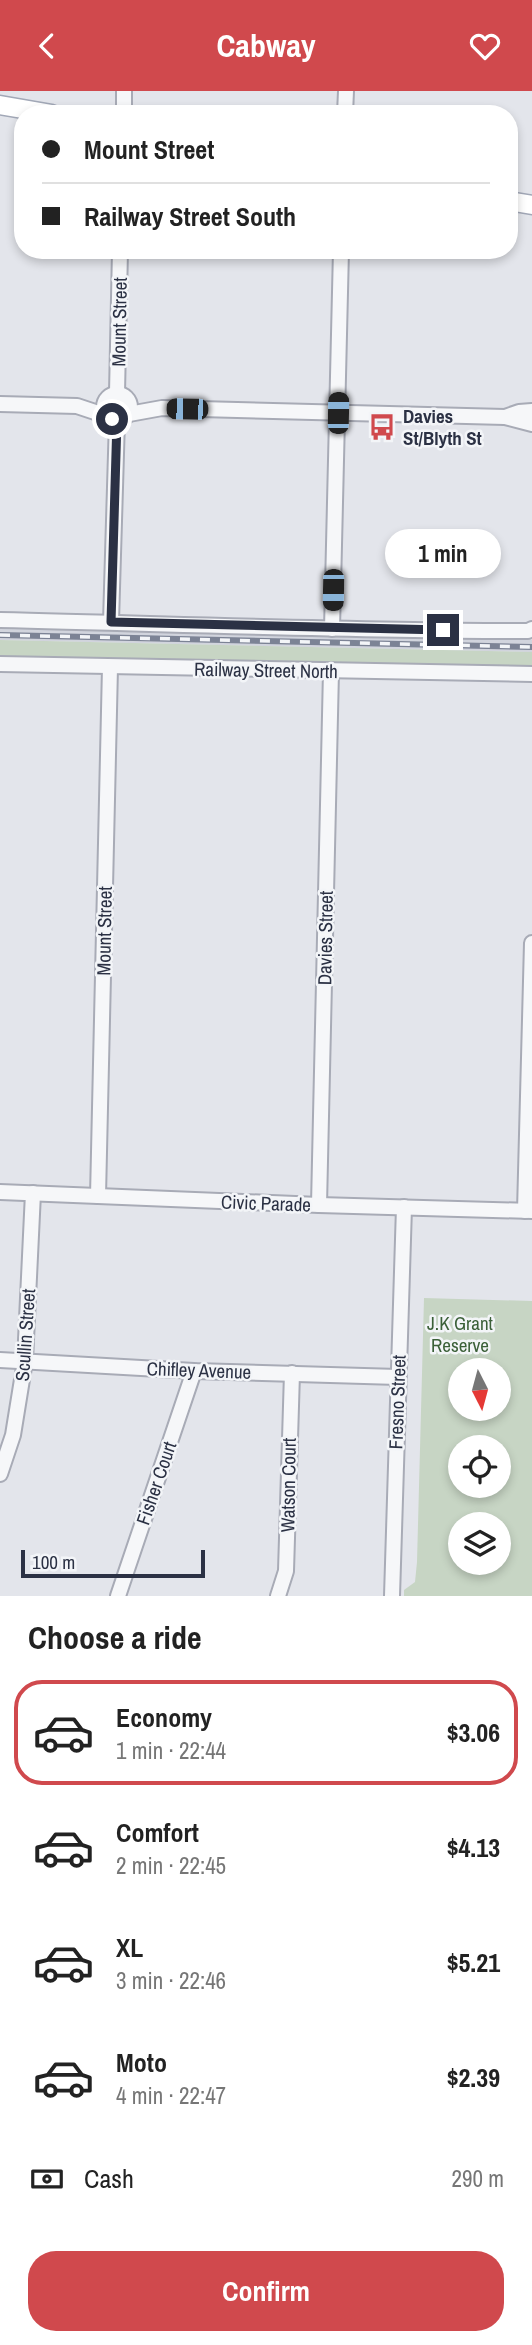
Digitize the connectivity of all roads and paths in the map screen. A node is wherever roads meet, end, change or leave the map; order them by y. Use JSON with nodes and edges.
{"nodes":[{"id":1,"x":120,"y":259,"type":"edge"},
{"id":2,"x":341,"y":259,"type":"edge"},
{"id":3,"x":0,"y":404,"type":"edge"},
{"id":4,"x":117,"y":407,"type":"junction"},
{"id":5,"x":532,"y":411,"type":"edge"},
{"id":6,"x":338,"y":413,"type":"junction"},
{"id":7,"x":505,"y":417,"type":"junction"},
{"id":8,"x":532,"y":424,"type":"edge"},
{"id":9,"x":0,"y":620,"type":"edge"},
{"id":10,"x":111,"y":622,"type":"junction"},
{"id":11,"x":332,"y":629,"type":"junction"},
{"id":12,"x":532,"y":629,"type":"edge"},
{"id":13,"x":0,"y":664,"type":"edge"},
{"id":14,"x":110,"y":667,"type":"junction"},
{"id":15,"x":331,"y":671,"type":"junction"},
{"id":16,"x":532,"y":674,"type":"edge"},
{"id":17,"x":532,"y":943,"type":"edge"},
{"id":18,"x":0,"y":1192,"type":"edge"},
{"id":19,"x":33,"y":1193,"type":"junction"},
{"id":20,"x":98,"y":1196,"type":"junction"},
{"id":21,"x":318,"y":1205,"type":"junction"},
{"id":22,"x":404,"y":1207,"type":"junction"},
{"id":23,"x":529,"y":1211,"type":"edge"},
{"id":24,"x":0,"y":1360,"type":"edge"},
{"id":25,"x":25,"y":1361,"type":"junction"},
{"id":26,"x":194,"y":1371,"type":"junction"},
{"id":27,"x":292,"y":1373,"type":"junction"},
{"id":28,"x":398,"y":1377,"type":"junction"},
{"id":29,"x":0,"y":1474,"type":"edge"},
{"id":30,"x":118,"y":1596,"type":"edge"},
{"id":31,"x":278,"y":1596,"type":"edge"},
{"id":32,"x":392,"y":1596,"type":"edge"}],
"edges":[{"from":1,"to":4,"type":"street","name":"Mount Street"},
{"from":2,"to":6,"type":"street"},
{"from":3,"to":4,"type":"street"},
{"from":4,"to":6,"type":"street"},
{"from":4,"to":10,"type":"street","name":"Mount Street"},
{"from":5,"to":7,"type":"street"},
{"from":6,"to":7,"type":"street"},
{"from":6,"to":11,"type":"street"},
{"from":7,"to":8,"type":"street"},
{"from":9,"to":10,"type":"street"},
{"from":10,"to":11,"type":"street"},
{"from":11,"to":12,"type":"street"},
{"from":13,"to":14,"type":"street","name":"Railway Street North"},
{"from":14,"to":15,"type":"street","name":"Railway Street North"},
{"from":14,"to":20,"type":"street","name":"Mount Street"},
{"from":15,"to":16,"type":"street","name":"Railway Street North"},
{"from":15,"to":21,"type":"street","name":"Davies Street"},
{"from":17,"to":23,"type":"street"},
{"from":18,"to":19,"type":"street","name":"Civic Parade"},
{"from":19,"to":20,"type":"street","name":"Civic Parade"},
{"from":19,"to":25,"type":"street","name":"Scullin Street"},
{"from":20,"to":21,"type":"street","name":"Civic Parade"},
{"from":21,"to":22,"type":"street","name":"Civic Parade"},
{"from":22,"to":23,"type":"street","name":"Civic Parade"},
{"from":22,"to":28,"type":"street","name":"Fresno Street"},
{"from":24,"to":25,"type":"street","name":"Chifley Avenue"},
{"from":25,"to":26,"type":"street","name":"Chifley Avenue"},
{"from":25,"to":29,"type":"street","name":"Scullin Street"},
{"from":26,"to":27,"type":"street","name":"Chifley Avenue"},
{"from":26,"to":30,"type":"street","name":"Fisher Court"},
{"from":27,"to":28,"type":"street","name":"Chifley Avenue"},
{"from":27,"to":31,"type":"street","name":"Watson Court"},
{"from":28,"to":32,"type":"street","name":"Fresno Street"}]}
